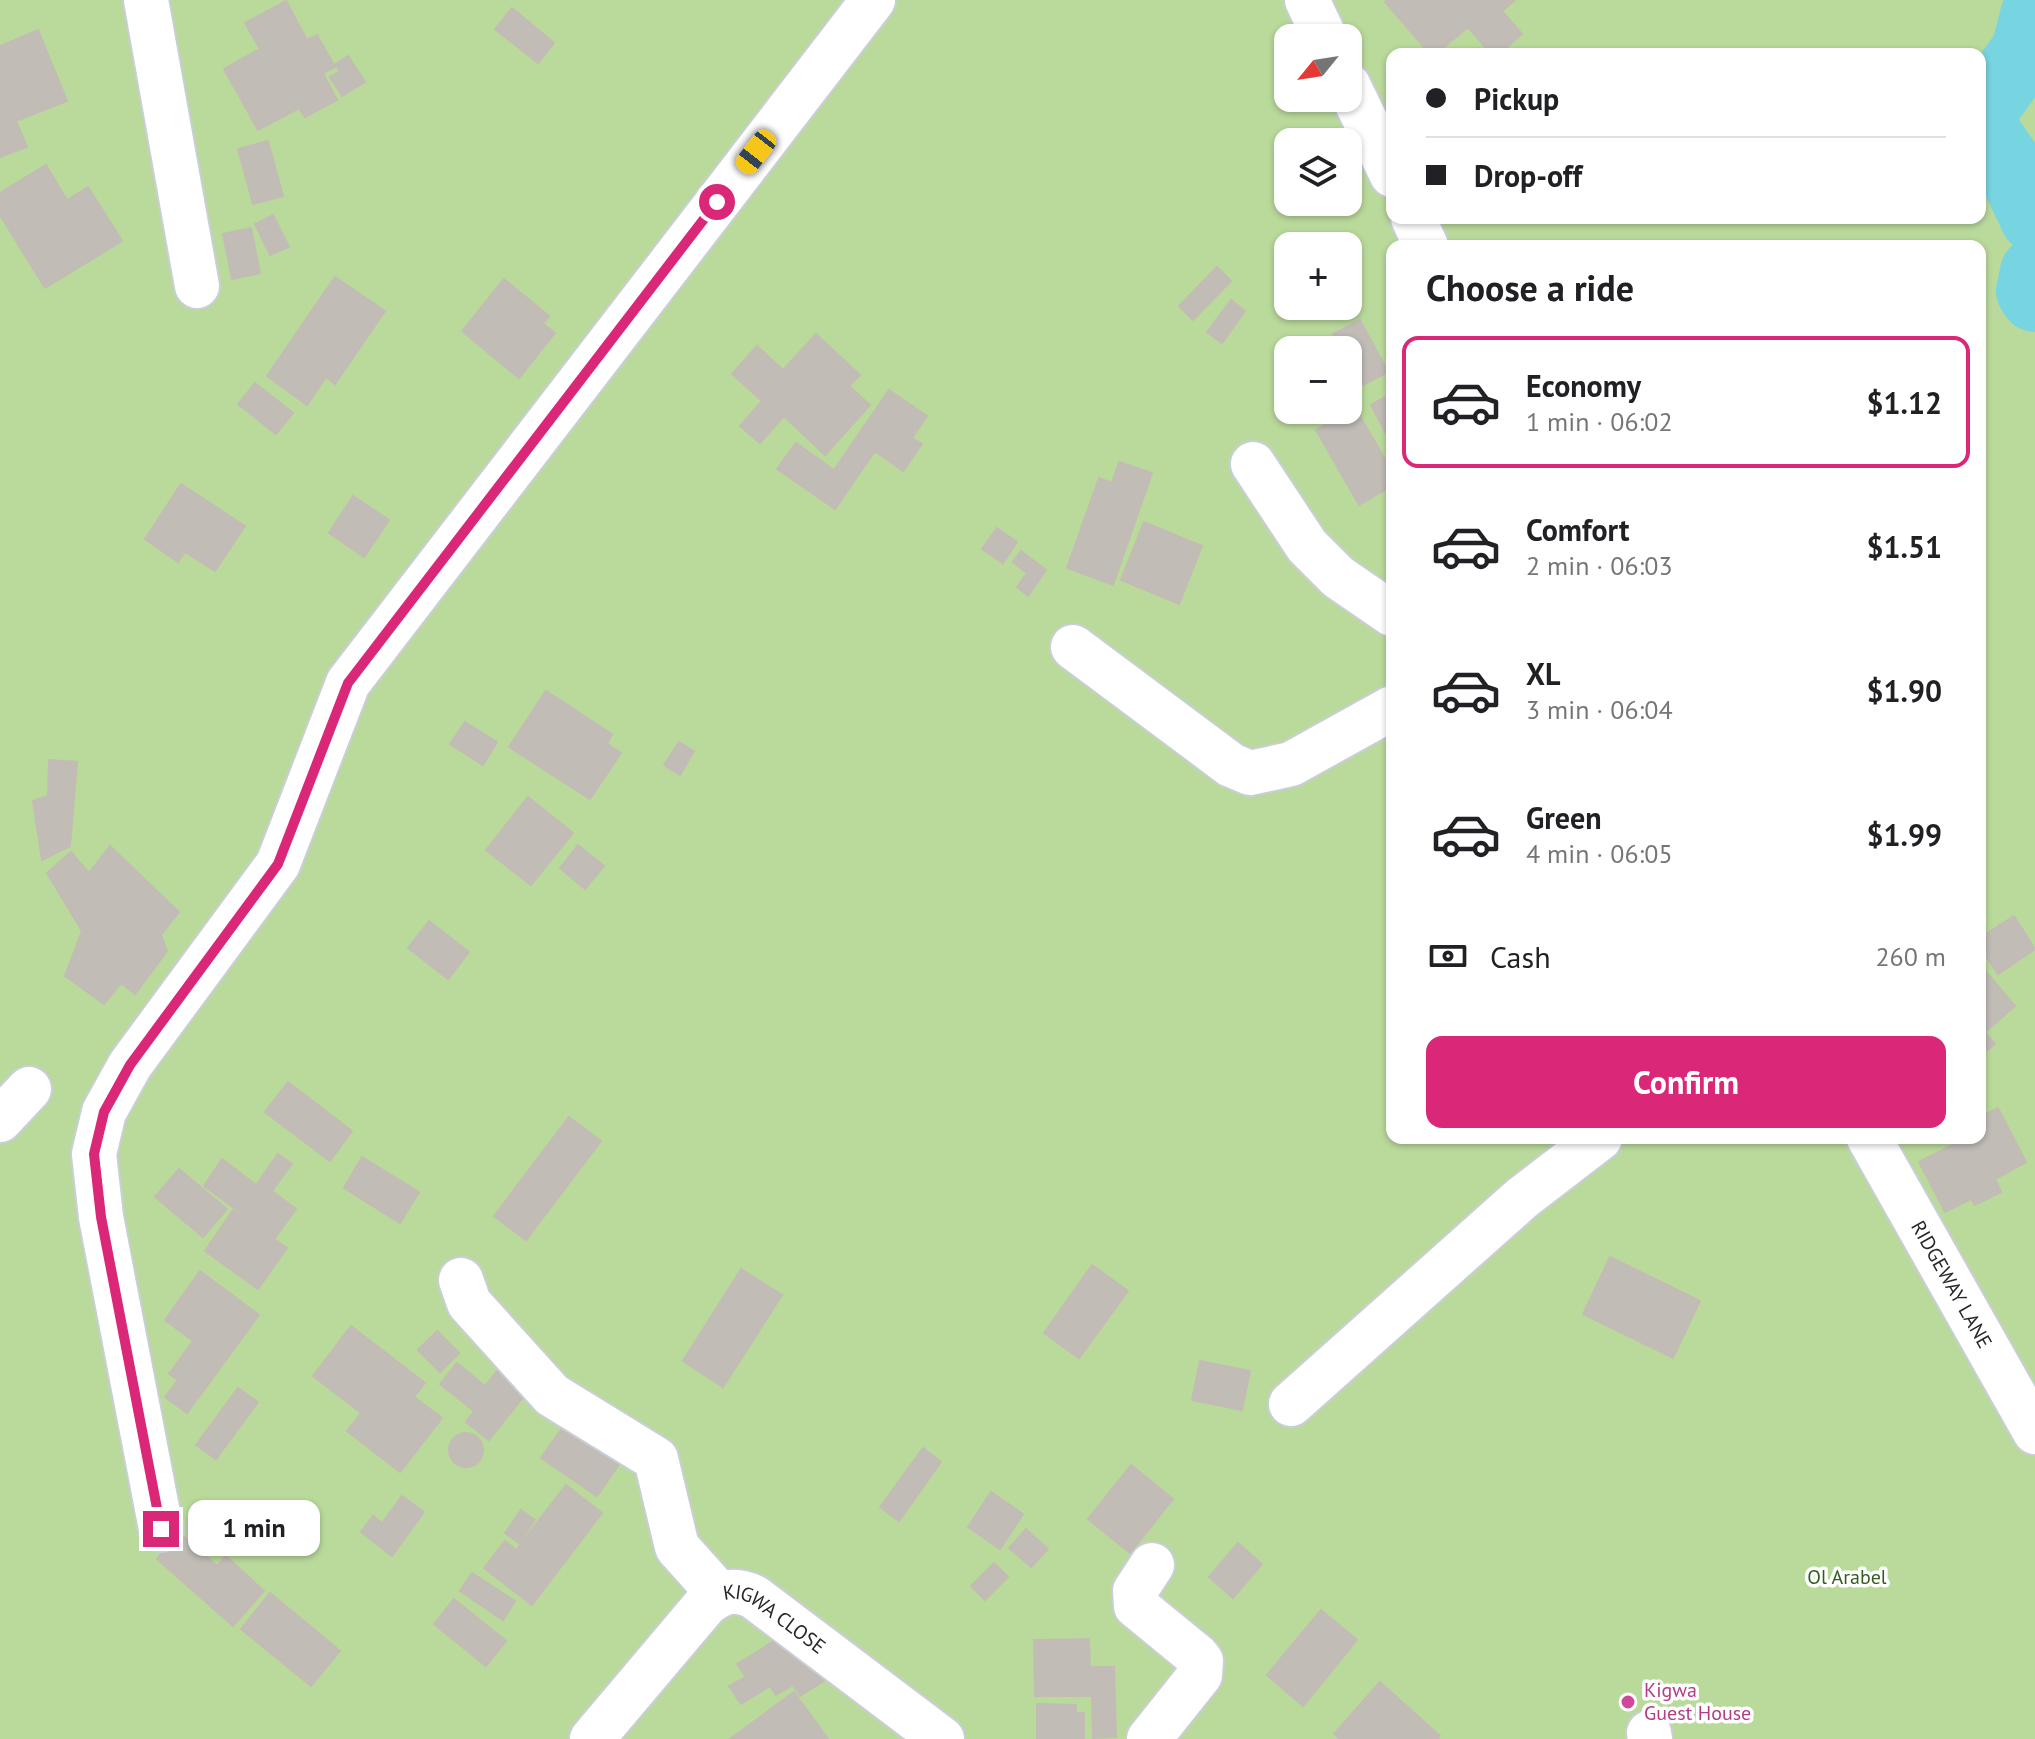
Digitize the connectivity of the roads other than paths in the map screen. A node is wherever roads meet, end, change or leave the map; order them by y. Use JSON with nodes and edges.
{"nodes":[{"id":1,"x":146,"y":0,"type":"edge"},
{"id":2,"x":873,"y":0,"type":"edge"},
{"id":3,"x":1307,"y":0,"type":"edge"},
{"id":4,"x":1318,"y":24,"type":"edge"},
{"id":5,"x":1361,"y":112,"type":"edge"},
{"id":6,"x":1386,"y":163,"type":"edge"},
{"id":7,"x":197,"y":286,"type":"dead end"},
{"id":8,"x":1253,"y":464,"type":"dead end"},
{"id":9,"x":1386,"y":610,"type":"edge"},
{"id":10,"x":1073,"y":647,"type":"dead end"},
{"id":11,"x":1386,"y":711,"type":"edge"},
{"id":12,"x":29,"y":1089,"type":"dead end"},
{"id":13,"x":0,"y":1120,"type":"edge"},
{"id":14,"x":1592,"y":1144,"type":"edge"},
{"id":15,"x":1872,"y":1144,"type":"edge"},
{"id":16,"x":461,"y":1280,"type":"dead end"},
{"id":17,"x":1291,"y":1404,"type":"dead end"},
{"id":18,"x":2035,"y":1432,"type":"edge"},
{"id":19,"x":161,"y":1529,"type":"dead end"},
{"id":20,"x":1152,"y":1565,"type":"dead end"},
{"id":21,"x":719,"y":1594,"type":"junction"},
{"id":22,"x":592,"y":1739,"type":"edge"},
{"id":23,"x":942,"y":1739,"type":"edge"},
{"id":24,"x":1149,"y":1739,"type":"edge"}],
"edges":[{"from":1,"to":7,"type":"street"},
{"from":2,"to":19,"type":"street"},
{"from":3,"to":4,"type":"street"},
{"from":5,"to":6,"type":"street"},
{"from":8,"to":9,"type":"street"},
{"from":10,"to":11,"type":"street"},
{"from":12,"to":13,"type":"street"},
{"from":14,"to":17,"type":"street"},
{"from":15,"to":18,"type":"street","name":"RIDGEWAY LANE"},
{"from":16,"to":21,"type":"street"},
{"from":20,"to":24,"type":"street"},
{"from":21,"to":22,"type":"street","name":"KIGWA CLOSE"},
{"from":21,"to":23,"type":"street","name":"KIGWA CLOSE"}]}
